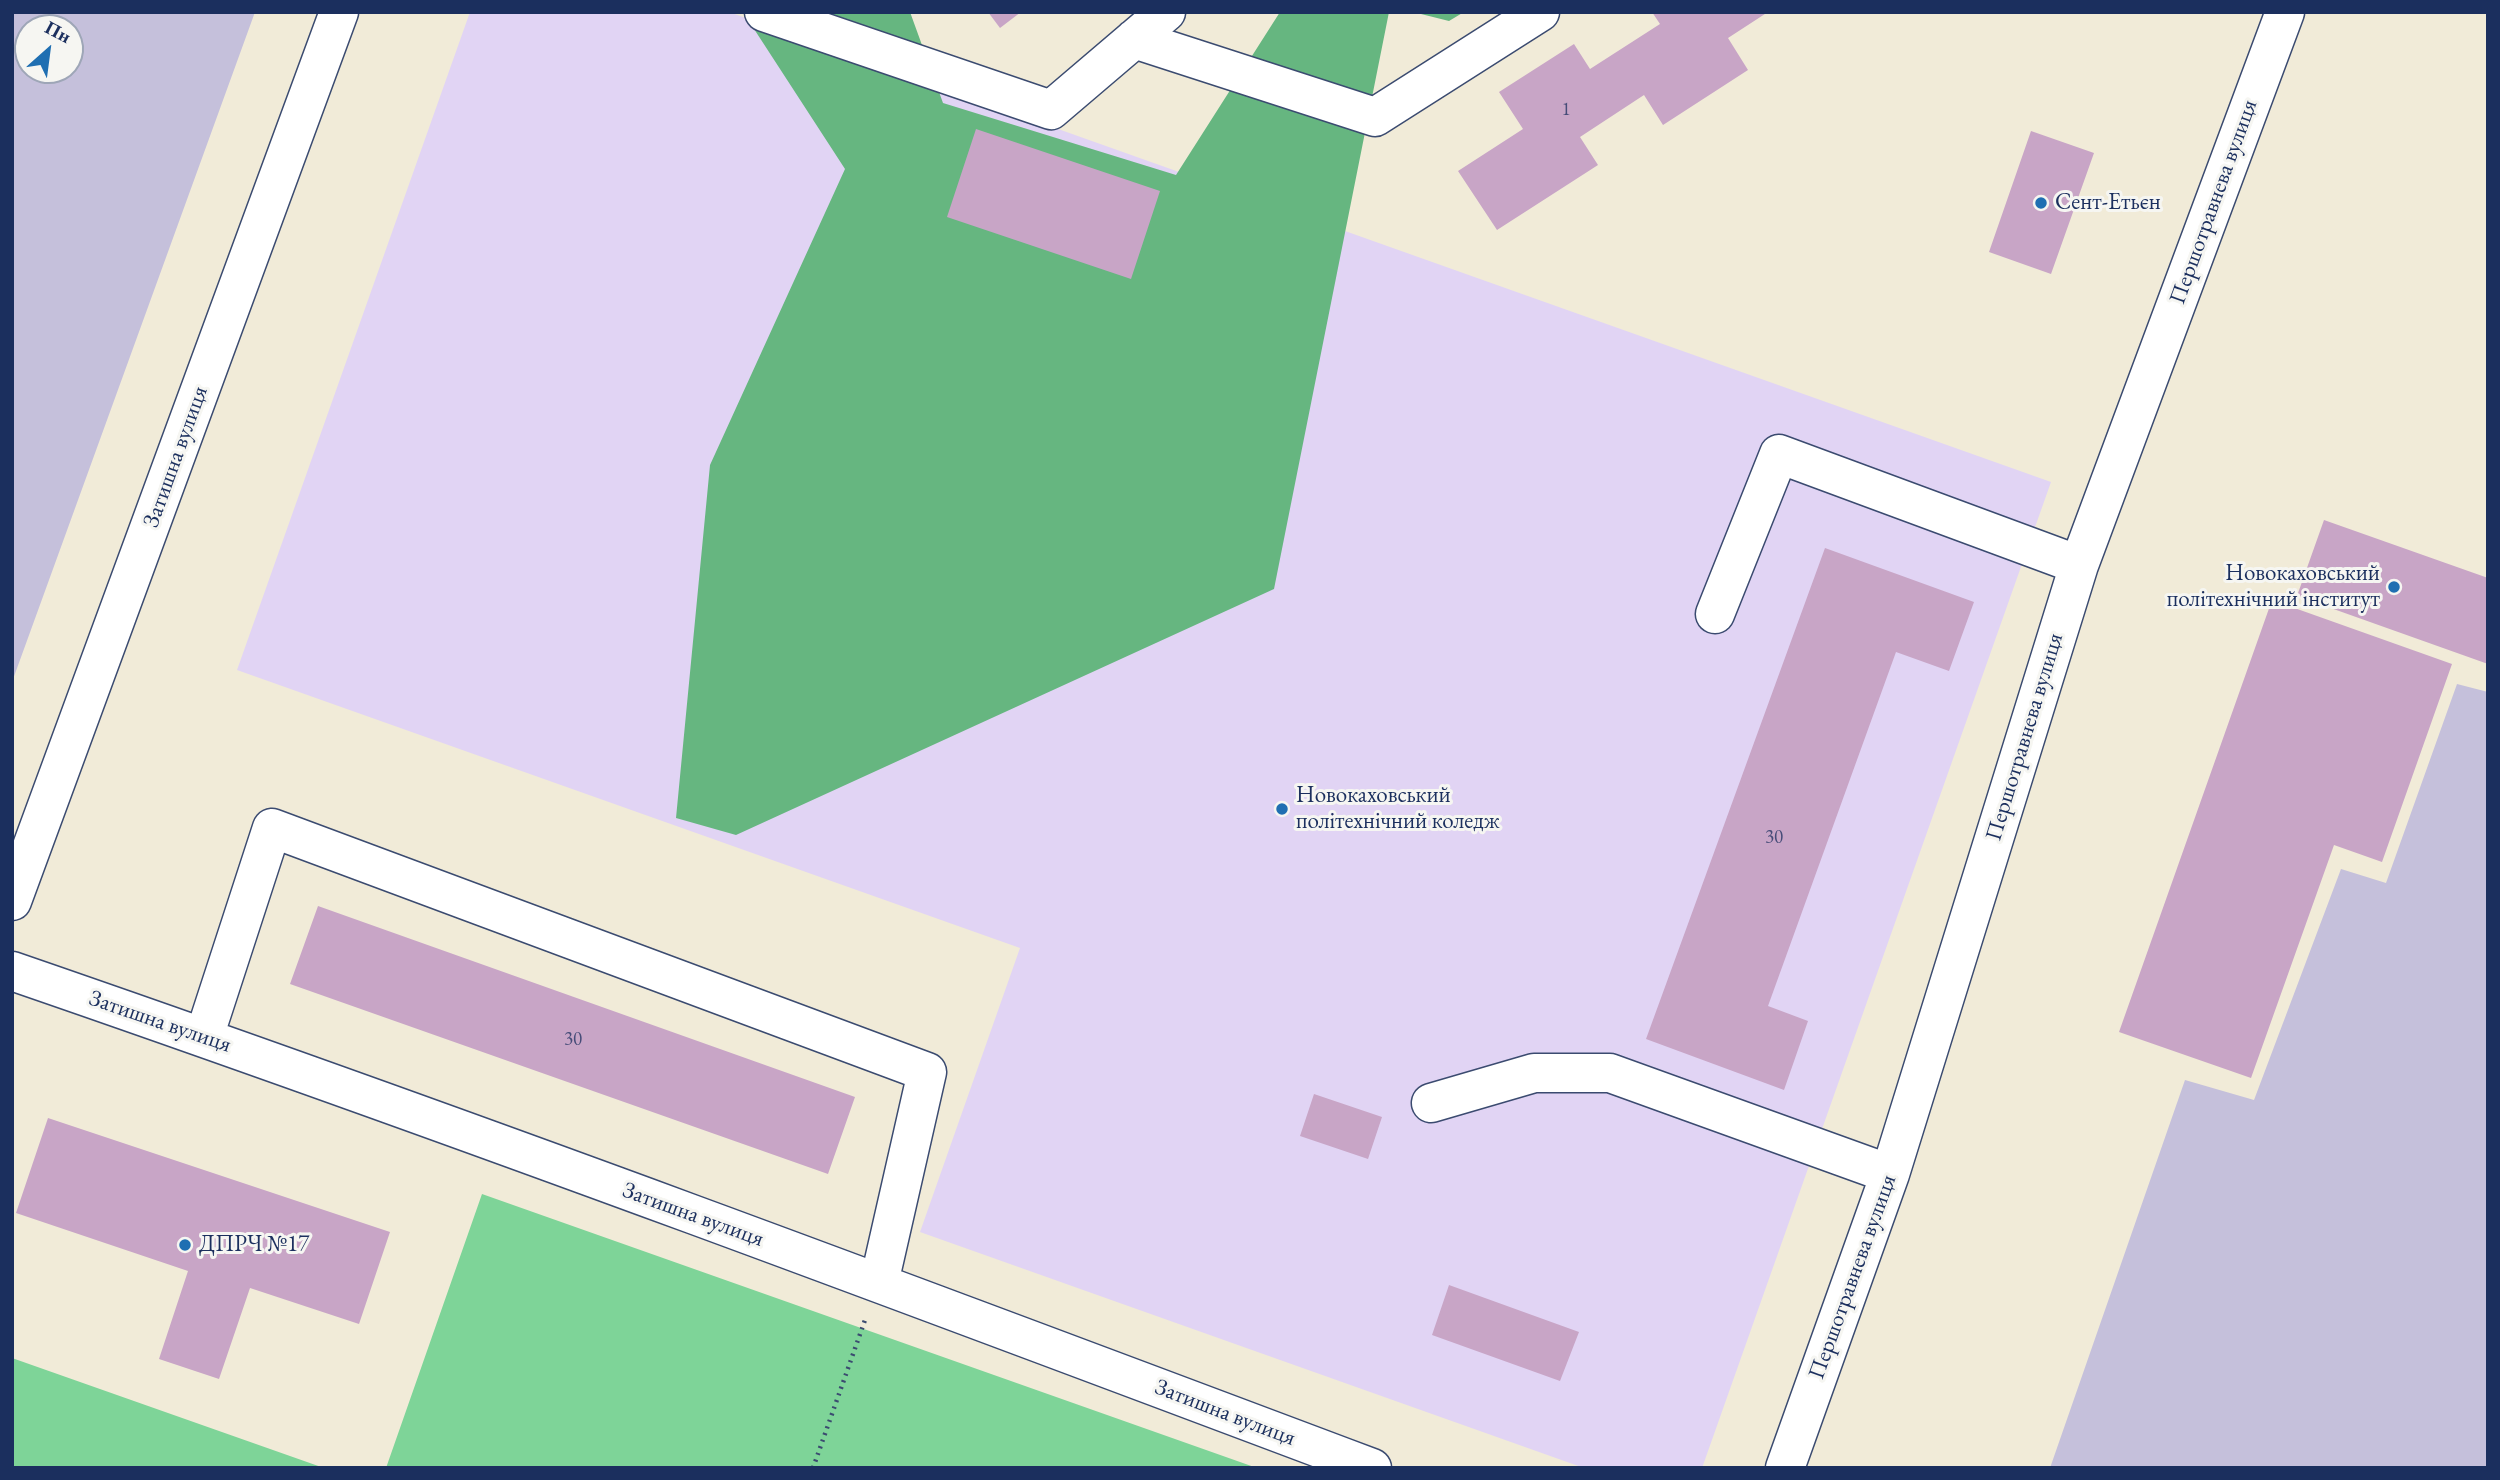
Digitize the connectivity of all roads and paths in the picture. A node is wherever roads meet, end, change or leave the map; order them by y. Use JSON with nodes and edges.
{"nodes":[{"id":1,"x":339,"y":12,"type":"edge"},
{"id":2,"x":764,"y":12,"type":"edge"},
{"id":3,"x":1166,"y":12,"type":"edge"},
{"id":4,"x":1539,"y":12,"type":"edge"},
{"id":5,"x":2285,"y":12,"type":"edge"},
{"id":6,"x":1133,"y":39,"type":"junction"},
{"id":7,"x":2079,"y":565,"type":"junction"},
{"id":8,"x":1714,"y":614,"type":"dead end"},
{"id":9,"x":12,"y":901,"type":"edge"},
{"id":10,"x":12,"y":971,"type":"edge"},
{"id":11,"x":204,"y":1037,"type":"junction"},
{"id":12,"x":1431,"y":1103,"type":"dead end"},
{"id":13,"x":1889,"y":1174,"type":"junction"},
{"id":14,"x":879,"y":1283,"type":"junction"},
{"id":15,"x":813,"y":1468,"type":"edge"},
{"id":16,"x":1372,"y":1468,"type":"edge"},
{"id":17,"x":1785,"y":1468,"type":"edge"}],
"edges":[{"from":1,"to":9,"type":"street","name":"Затишна вулиця"},
{"from":2,"to":6,"type":"street"},
{"from":3,"to":6,"type":"street"},
{"from":4,"to":6,"type":"street"},
{"from":5,"to":7,"type":"street","name":"Першотравнева вулиця"},
{"from":7,"to":8,"type":"street"},
{"from":7,"to":13,"type":"street","name":"Першотравнева вулиця"},
{"from":10,"to":11,"type":"street","name":"Затишна вулиця"},
{"from":11,"to":14,"type":"street","name":"Затишна вулиця"},
{"from":11,"to":14,"type":"street"},
{"from":12,"to":13,"type":"street"},
{"from":13,"to":17,"type":"street","name":"Першотравнева вулиця"},
{"from":14,"to":15,"type":"path"},
{"from":14,"to":16,"type":"street","name":"Затишна вулиця"}]}
